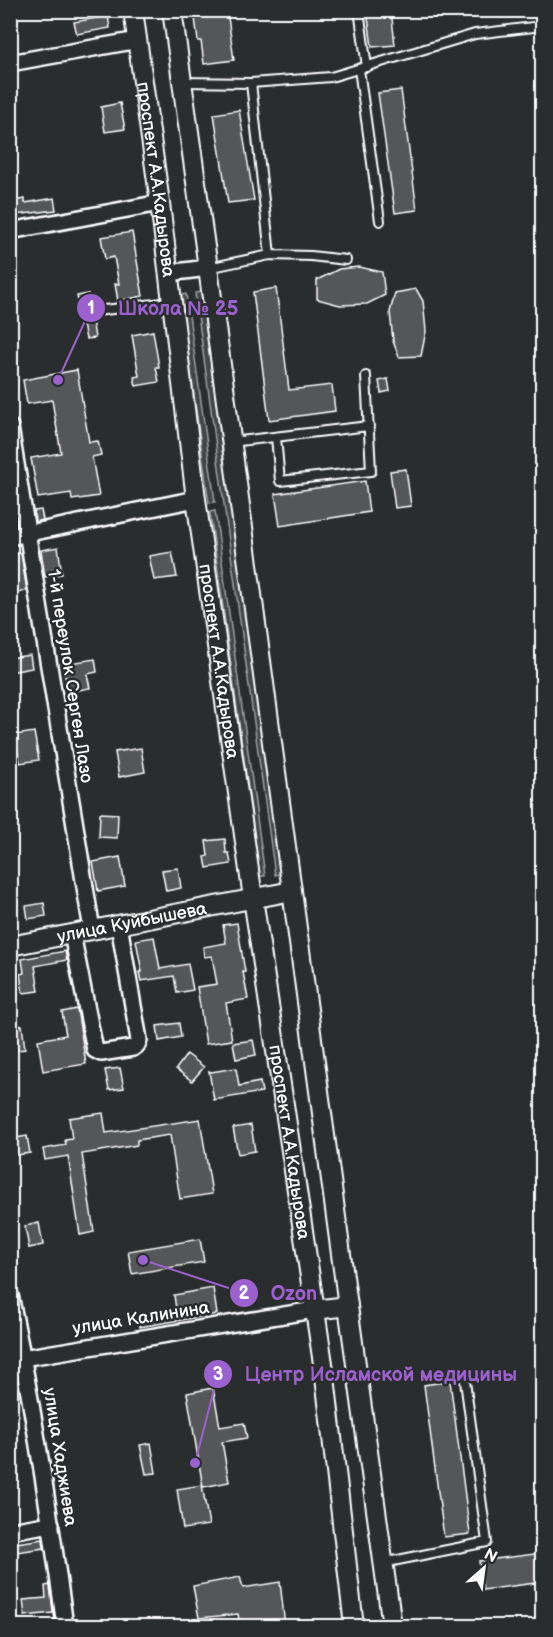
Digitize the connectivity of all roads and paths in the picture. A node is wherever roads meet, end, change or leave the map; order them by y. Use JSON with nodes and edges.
{"nodes":[{"id":1,"x":133,"y":10,"type":"edge"},
{"id":2,"x":172,"y":10,"type":"edge"},
{"id":3,"x":359,"y":10,"type":"edge"},
{"id":4,"x":543,"y":26,"type":"edge"},
{"id":5,"x":138,"y":40,"type":"junction"},
{"id":6,"x":10,"y":63,"type":"edge"},
{"id":7,"x":363,"y":68,"type":"junction"},
{"id":8,"x":182,"y":82,"type":"junction"},
{"id":9,"x":251,"y":83,"type":"junction"},
{"id":10,"x":160,"y":203,"type":"junction"},
{"id":11,"x":380,"y":221,"type":"dead end"},
{"id":12,"x":10,"y":231,"type":"edge"},
{"id":13,"x":270,"y":255,"type":"junction"},
{"id":14,"x":346,"y":260,"type":"dead end"},
{"id":15,"x":208,"y":268,"type":"junction"},
{"id":16,"x":168,"y":273,"type":"junction"},
{"id":17,"x":171,"y":302,"type":"junction"},
{"id":18,"x":96,"y":310,"type":"dead end"},
{"id":19,"x":366,"y":376,"type":"dead end"},
{"id":20,"x":369,"y":426,"type":"junction"},
{"id":21,"x":10,"y":427,"type":"edge"},
{"id":22,"x":276,"y":437,"type":"junction"},
{"id":23,"x":231,"y":442,"type":"junction"},
{"id":24,"x":196,"y":500,"type":"junction"},
{"id":25,"x":27,"y":533,"type":"junction"},
{"id":26,"x":10,"y":537,"type":"edge"},
{"id":27,"x":292,"y":891,"type":"junction"},
{"id":28,"x":253,"y":898,"type":"junction"},
{"id":29,"x":119,"y":925,"type":"junction"},
{"id":30,"x":92,"y":930,"type":"junction"},
{"id":31,"x":72,"y":934,"type":"junction"},
{"id":32,"x":10,"y":946,"type":"edge"},
{"id":33,"x":10,"y":1295,"type":"edge"},
{"id":34,"x":348,"y":1306,"type":"junction"},
{"id":35,"x":314,"y":1310,"type":"junction"},
{"id":36,"x":17,"y":1359,"type":"edge"},
{"id":37,"x":465,"y":1381,"type":"dead end"},
{"id":38,"x":51,"y":1524,"type":"junction"},
{"id":39,"x":10,"y":1531,"type":"edge"},
{"id":40,"x":383,"y":1563,"type":"junction"},
{"id":41,"x":65,"y":1626,"type":"edge"},
{"id":42,"x":354,"y":1626,"type":"edge"},
{"id":43,"x":392,"y":1626,"type":"edge"}],
"edges":[{"from":1,"to":5,"type":"street","name":"проспект А.А.Кадырова"},
{"from":2,"to":8,"type":"street","name":"проспект А.А.Кадырова"},
{"from":3,"to":7,"type":"lane"},
{"from":4,"to":7,"type":"lane"},
{"from":5,"to":6,"type":"street"},
{"from":5,"to":10,"type":"street","name":"проспект А.А.Кадырова"},
{"from":7,"to":9,"type":"lane"},
{"from":7,"to":11,"type":"lane"},
{"from":8,"to":9,"type":"lane"},
{"from":8,"to":15,"type":"street","name":"проспект А.А.Кадырова"},
{"from":9,"to":13,"type":"lane"},
{"from":10,"to":12,"type":"street"},
{"from":10,"to":16,"type":"street","name":"проспект А.А.Кадырова"},
{"from":13,"to":14,"type":"lane"},
{"from":13,"to":15,"type":"lane"},
{"from":15,"to":16,"type":"street"},
{"from":15,"to":23,"type":"street","name":"проспект А.А.Кадырова"},
{"from":16,"to":17,"type":"street","name":"проспект А.А.Кадырова"},
{"from":17,"to":18,"type":"lane"},
{"from":17,"to":24,"type":"street","name":"проспект А.А.Кадырова"},
{"from":19,"to":20,"type":"lane"},
{"from":20,"to":22,"type":"lane"},
{"from":20,"to":22,"type":"lane"},
{"from":21,"to":25,"type":"street","name":"1-й переулок Сергея Лазо"},
{"from":22,"to":23,"type":"lane"},
{"from":23,"to":27,"type":"street","name":"проспект А.А.Кадырова"},
{"from":24,"to":25,"type":"street"},
{"from":24,"to":28,"type":"street","name":"проспект А.А.Кадырова"},
{"from":25,"to":26,"type":"street"},
{"from":25,"to":30,"type":"street","name":"1-й переулок Сергея Лазо"},
{"from":27,"to":28,"type":"street","name":"улица Куйбышева"},
{"from":27,"to":34,"type":"street","name":"проспект А.А.Кадырова"},
{"from":28,"to":29,"type":"street","name":"улица Куйбышева"},
{"from":28,"to":35,"type":"street","name":"проспект А.А.Кадырова"},
{"from":29,"to":30,"type":"street","name":"улица Куйбышева"},
{"from":29,"to":31,"type":"street"},
{"from":30,"to":31,"type":"street","name":"улица Куйбышева"},
{"from":31,"to":32,"type":"street","name":"улица Куйбышева"},
{"from":33,"to":36,"type":"street","name":"улица Хаджиева"},
{"from":34,"to":35,"type":"street"},
{"from":34,"to":40,"type":"street","name":"проспект А.А.Кадырова"},
{"from":35,"to":36,"type":"street","name":"улица Калинина"},
{"from":35,"to":42,"type":"street","name":"проспект А.А.Кадырова"},
{"from":36,"to":38,"type":"street","name":"улица Хаджиева"},
{"from":37,"to":40,"type":"lane"},
{"from":38,"to":39,"type":"street"},
{"from":38,"to":41,"type":"street","name":"улица Хаджиева"},
{"from":40,"to":43,"type":"street","name":"проспект А.А.Кадырова"}]}
